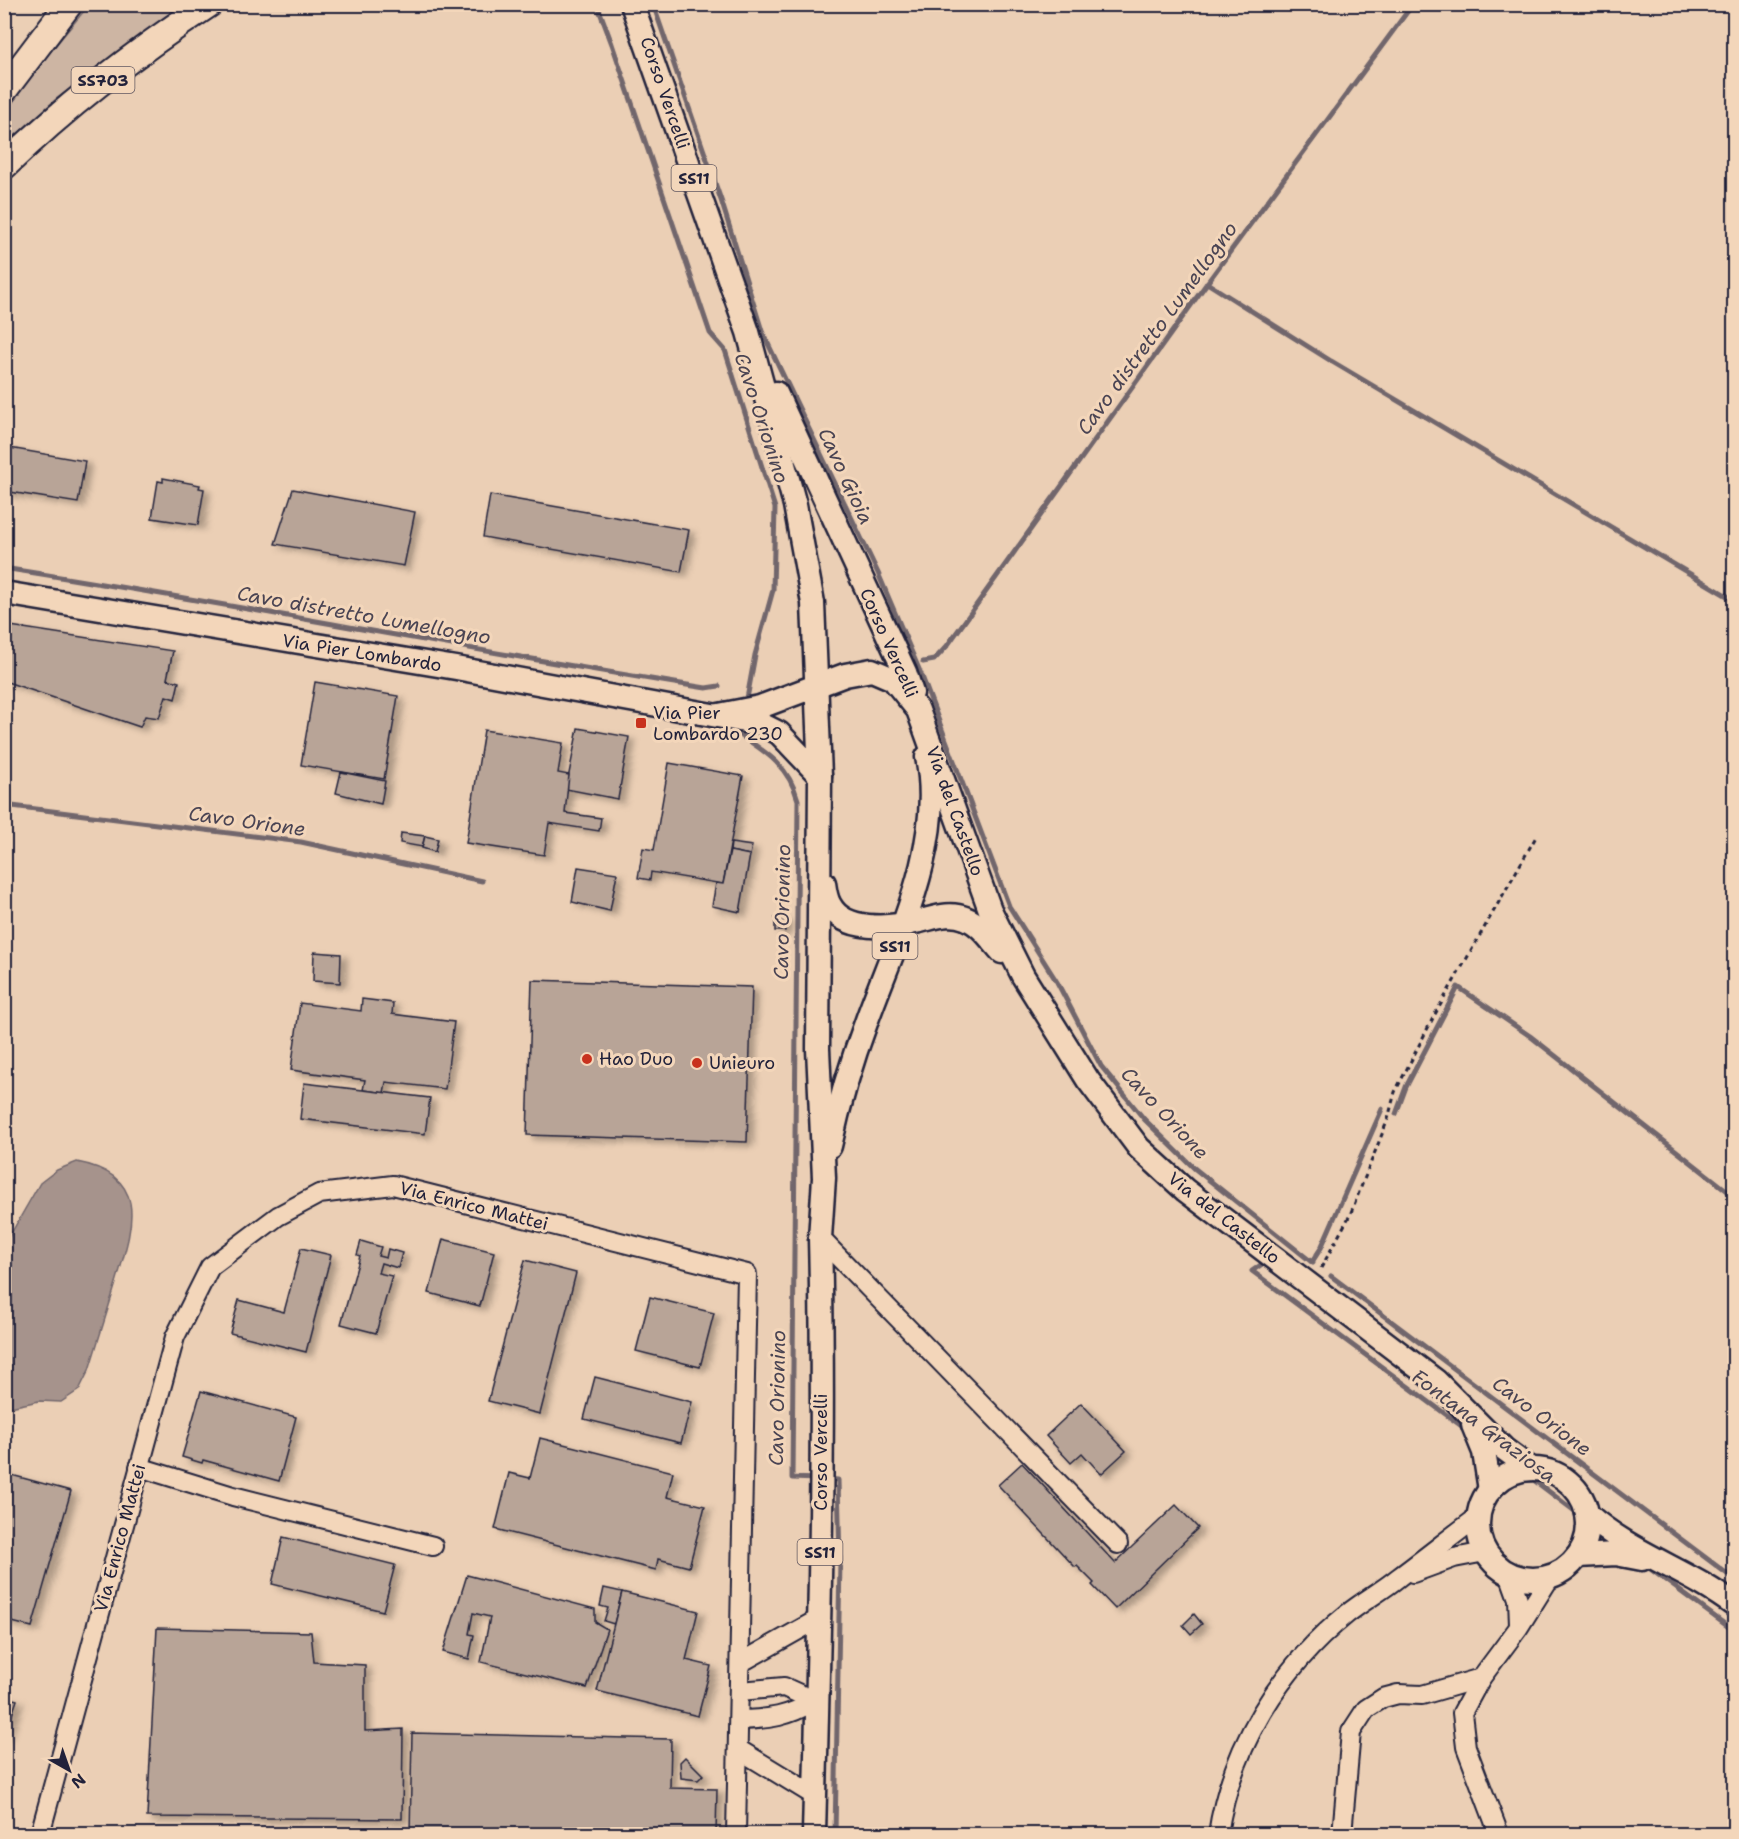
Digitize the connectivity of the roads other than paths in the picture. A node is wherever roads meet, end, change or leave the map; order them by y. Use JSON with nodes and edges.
{"nodes":[{"id":1,"x":69,"y":4,"type":"edge"},
{"id":2,"x":210,"y":4,"type":"edge"},
{"id":3,"x":636,"y":11,"type":"edge"},
{"id":4,"x":4,"y":90,"type":"edge"},
{"id":5,"x":4,"y":166,"type":"edge"},
{"id":6,"x":748,"y":332,"type":"junction"},
{"id":7,"x":4,"y":593,"type":"edge"},
{"id":8,"x":816,"y":687,"type":"junction"},
{"id":9,"x":918,"y":710,"type":"junction"},
{"id":10,"x":739,"y":715,"type":"junction"},
{"id":11,"x":820,"y":776,"type":"junction"},
{"id":12,"x":819,"y":862,"type":"junction"},
{"id":13,"x":903,"y":925,"type":"junction"},
{"id":14,"x":1023,"y":976,"type":"junction"},
{"id":15,"x":824,"y":1178,"type":"junction"},
{"id":16,"x":820,"y":1238,"type":"junction"},
{"id":17,"x":1470,"y":1418,"type":"junction"},
{"id":18,"x":139,"y":1467,"type":"junction"},
{"id":19,"x":1531,"y":1469,"type":"junction"},
{"id":20,"x":1490,"y":1490,"type":"junction"},
{"id":21,"x":1587,"y":1514,"type":"junction"},
{"id":22,"x":1479,"y":1516,"type":"junction"},
{"id":23,"x":1119,"y":1544,"type":"dead end"},
{"id":24,"x":434,"y":1546,"type":"dead end"},
{"id":25,"x":1485,"y":1552,"type":"junction"},
{"id":26,"x":1578,"y":1556,"type":"junction"},
{"id":27,"x":1664,"y":1562,"type":"junction"},
{"id":28,"x":1509,"y":1574,"type":"junction"},
{"id":29,"x":1551,"y":1576,"type":"junction"},
{"id":30,"x":1397,"y":1579,"type":"junction"},
{"id":31,"x":1734,"y":1605,"type":"edge"},
{"id":32,"x":820,"y":1618,"type":"junction"},
{"id":33,"x":1519,"y":1627,"type":"junction"},
{"id":34,"x":742,"y":1662,"type":"junction"},
{"id":35,"x":1481,"y":1678,"type":"junction"},
{"id":36,"x":740,"y":1691,"type":"junction"},
{"id":37,"x":815,"y":1701,"type":"junction"},
{"id":38,"x":739,"y":1720,"type":"junction"},
{"id":39,"x":738,"y":1749,"type":"junction"},
{"id":40,"x":815,"y":1796,"type":"junction"},
{"id":41,"x":40,"y":1834,"type":"edge"},
{"id":42,"x":736,"y":1834,"type":"edge"},
{"id":43,"x":814,"y":1834,"type":"edge"},
{"id":44,"x":1218,"y":1834,"type":"edge"},
{"id":45,"x":1342,"y":1834,"type":"edge"},
{"id":46,"x":1499,"y":1834,"type":"edge"}],
"edges":[{"from":1,"to":4,"type":"highway"},
{"from":2,"to":5,"type":"highway","number":"SS703"},
{"from":3,"to":6,"type":"main road","name":"Corso Vercelli","number":"SS11"},
{"from":6,"to":8,"type":"main road","name":"Corso Vercelli","number":"SS11"},
{"from":6,"to":9,"type":"main road","name":"Corso Vercelli","number":"SS11"},
{"from":7,"to":10,"type":"main road","name":"Via Pier Lombardo"},
{"from":8,"to":9,"type":"main road","name":"Via Pier Lombardo"},
{"from":8,"to":10,"type":"main road","name":"Via Pier Lombardo"},
{"from":8,"to":11,"type":"main road","name":"Corso Vercelli","number":"SS11"},
{"from":9,"to":13,"type":"main road","name":"Corso Vercelli","number":"SS11"},
{"from":9,"to":14,"type":"main road","name":"Via del Castello"},
{"from":10,"to":11,"type":"main road","name":"Via Pier Lombardo"},
{"from":11,"to":12,"type":"main road","name":"Corso Vercelli","number":"SS11"},
{"from":12,"to":13,"type":"main road","name":"Via del Castello"},
{"from":12,"to":15,"type":"main road","name":"Corso Vercelli","number":"SS11"},
{"from":13,"to":14,"type":"main road","name":"Via del Castello"},
{"from":13,"to":15,"type":"main road","name":"Corso Vercelli","number":"SS11"},
{"from":14,"to":17,"type":"main road","name":"Via del Castello"},
{"from":15,"to":16,"type":"main road","name":"Corso Vercelli","number":"SS11"},
{"from":16,"to":23,"type":"street"},
{"from":16,"to":32,"type":"main road","name":"Corso Vercelli","number":"SS11"},
{"from":17,"to":19,"type":"main road","name":"Via del Castello"},
{"from":17,"to":20,"type":"main road"},
{"from":18,"to":24,"type":"street"},
{"from":18,"to":34,"type":"street","name":"Via Enrico Mattei"},
{"from":18,"to":41,"type":"street","name":"Via Enrico Mattei"},
{"from":19,"to":20,"type":"main road"},
{"from":19,"to":21,"type":"main road"},
{"from":20,"to":22,"type":"main road"},
{"from":21,"to":26,"type":"main road"},
{"from":21,"to":27,"type":"main road"},
{"from":22,"to":25,"type":"main road"},
{"from":22,"to":30,"type":"street"},
{"from":25,"to":28,"type":"main road"},
{"from":25,"to":30,"type":"street"},
{"from":26,"to":27,"type":"main road"},
{"from":26,"to":29,"type":"main road"},
{"from":27,"to":31,"type":"main road"},
{"from":28,"to":29,"type":"main road"},
{"from":28,"to":33,"type":"street"},
{"from":29,"to":33,"type":"street"},
{"from":30,"to":44,"type":"street"},
{"from":32,"to":34,"type":"street"},
{"from":32,"to":37,"type":"main road","name":"Corso Vercelli","number":"SS11"},
{"from":33,"to":35,"type":"street"},
{"from":34,"to":36,"type":"street","name":"Via Enrico Mattei"},
{"from":35,"to":45,"type":"street"},
{"from":35,"to":46,"type":"street"},
{"from":36,"to":37,"type":"street"},
{"from":36,"to":38,"type":"street","name":"Via Enrico Mattei"},
{"from":37,"to":38,"type":"street"},
{"from":37,"to":40,"type":"main road","name":"Corso Vercelli","number":"SS11"},
{"from":38,"to":39,"type":"street","name":"Via Enrico Mattei"},
{"from":39,"to":40,"type":"street"},
{"from":39,"to":42,"type":"street","name":"Via Enrico Mattei"},
{"from":40,"to":43,"type":"main road","name":"Corso Vercelli","number":"SS11"}]}
